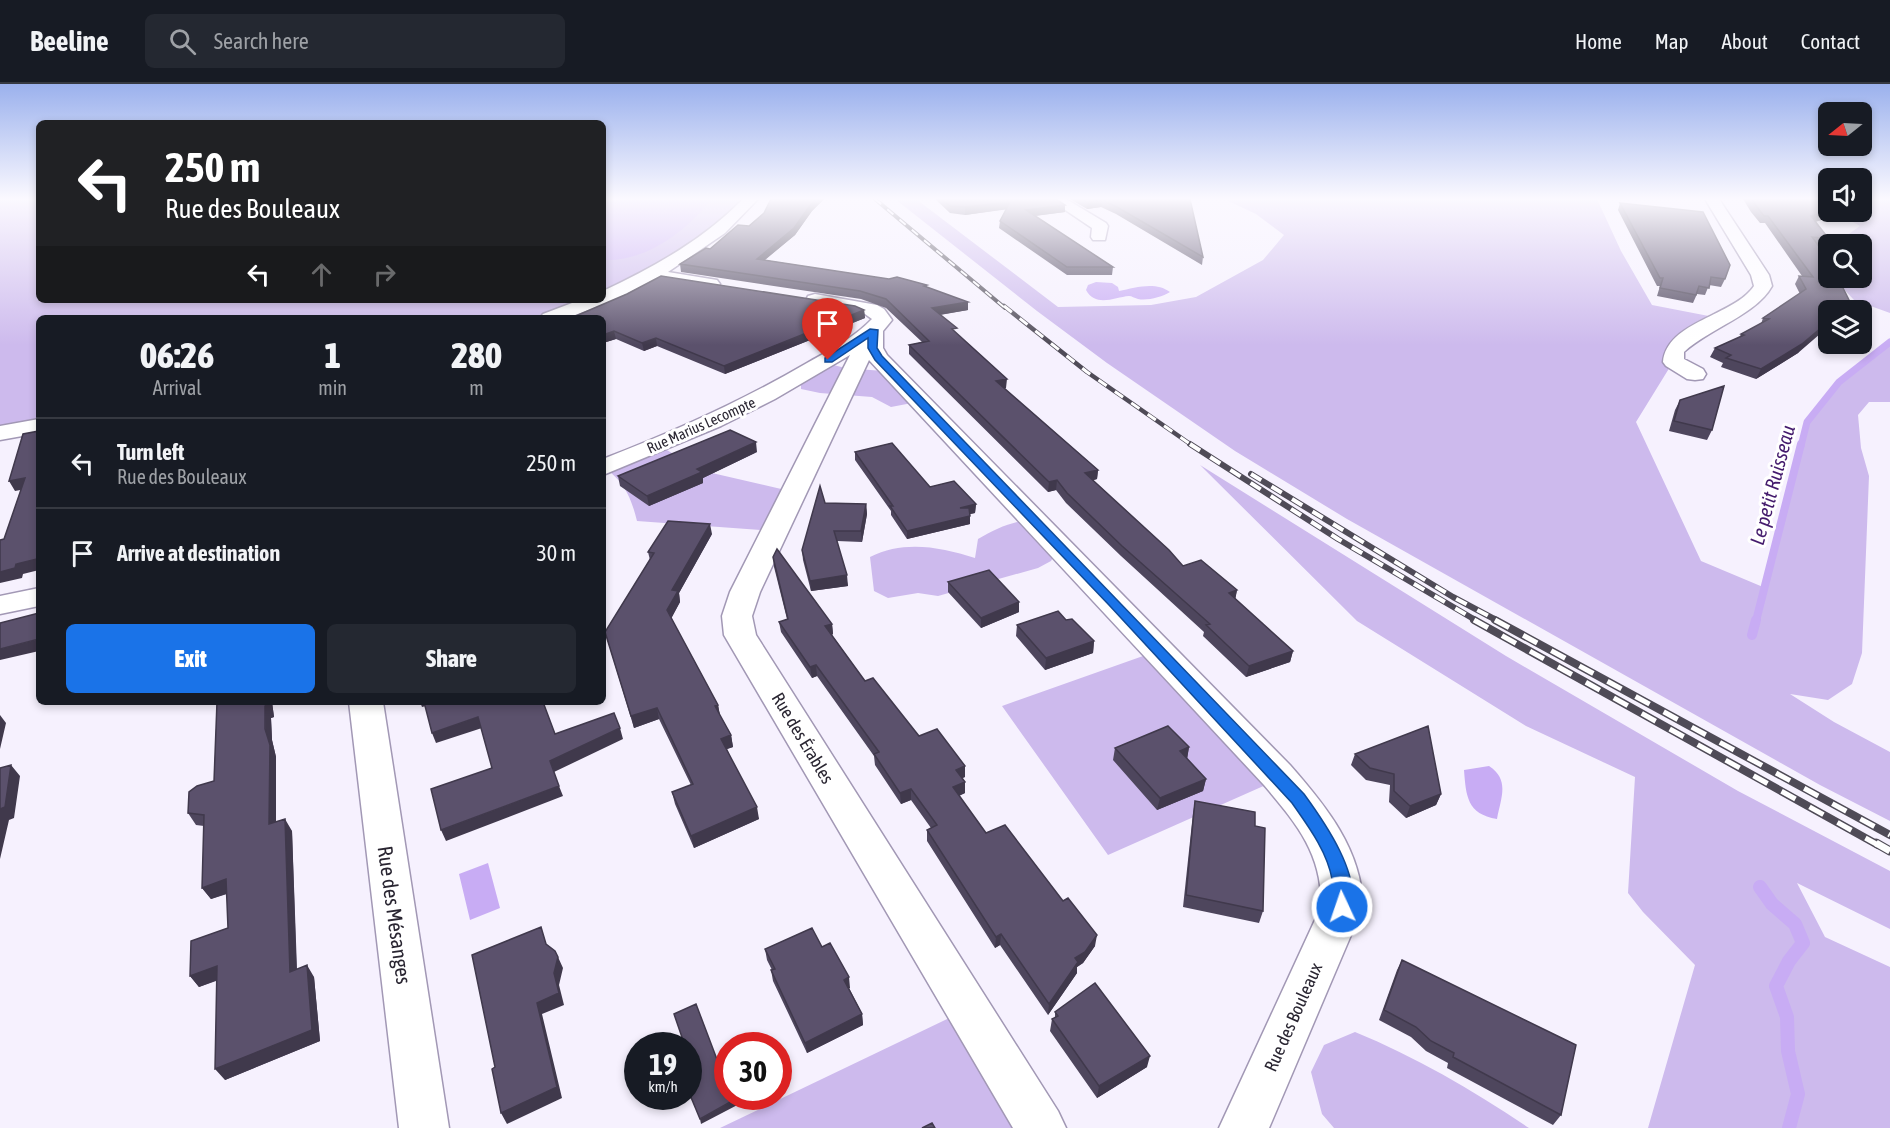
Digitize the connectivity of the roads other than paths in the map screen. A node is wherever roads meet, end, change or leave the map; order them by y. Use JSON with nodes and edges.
{"nodes":[{"id":1,"x":691,"y":248,"type":"edge"},
{"id":2,"x":1743,"y":248,"type":"edge"},
{"id":3,"x":649,"y":274,"type":"junction"},
{"id":4,"x":731,"y":287,"type":"edge"},
{"id":5,"x":606,"y":296,"type":"edge"},
{"id":6,"x":801,"y":298,"type":"edge"},
{"id":7,"x":589,"y":303,"type":"edge"},
{"id":8,"x":558,"y":315,"type":"edge"},
{"id":9,"x":873,"y":330,"type":"junction"},
{"id":10,"x":1695,"y":374,"type":"dead end"},
{"id":11,"x":36,"y":427,"type":"edge"},
{"id":12,"x":0,"y":433,"type":"edge"},
{"id":13,"x":606,"y":467,"type":"edge"},
{"id":14,"x":36,"y":598,"type":"edge"},
{"id":15,"x":0,"y":605,"type":"edge"},
{"id":16,"x":366,"y":705,"type":"edge"},
{"id":17,"x":424,"y":1128,"type":"edge"},
{"id":18,"x":1041,"y":1128,"type":"edge"},
{"id":19,"x":1244,"y":1128,"type":"edge"}],
"edges":[{"from":1,"to":3,"type":"street"},
{"from":2,"to":10,"type":"street"},
{"from":3,"to":4,"type":"street"},
{"from":3,"to":5,"type":"street"},
{"from":6,"to":9,"type":"street","name":"Rue des Bouleaux"},
{"from":7,"to":8,"type":"street"},
{"from":9,"to":13,"type":"street","name":"Rue Marius Lecompte"},
{"from":9,"to":18,"type":"street","name":"Rue des Érables"},
{"from":9,"to":19,"type":"street","name":"Rue des Bouleaux"},
{"from":11,"to":12,"type":"street"},
{"from":14,"to":15,"type":"street"},
{"from":16,"to":17,"type":"street","name":"Rue des Mésanges"}]}
